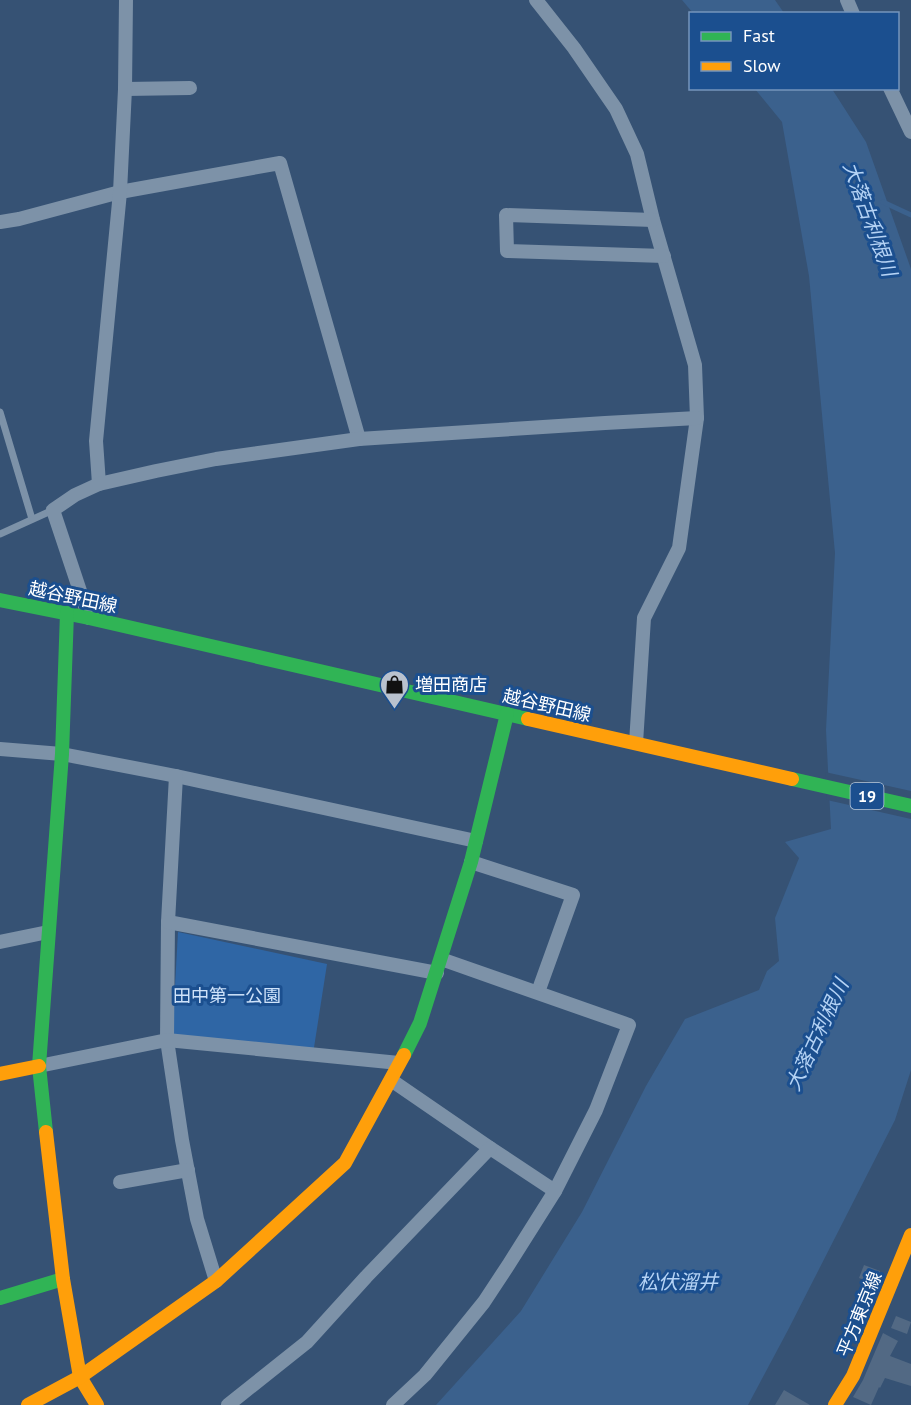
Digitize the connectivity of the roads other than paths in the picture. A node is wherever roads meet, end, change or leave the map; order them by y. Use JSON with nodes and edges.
{"nodes":[{"id":1,"x":126,"y":0,"type":"edge"},
{"id":2,"x":536,"y":0,"type":"edge"},
{"id":3,"x":190,"y":88,"type":"dead end"},
{"id":4,"x":125,"y":89,"type":"junction"},
{"id":5,"x":891,"y":90,"type":"edge"},
{"id":6,"x":911,"y":132,"type":"edge"},
{"id":7,"x":120,"y":192,"type":"junction"},
{"id":8,"x":653,"y":220,"type":"junction"},
{"id":9,"x":0,"y":222,"type":"edge"},
{"id":10,"x":664,"y":256,"type":"junction"},
{"id":11,"x":0,"y":412,"type":"edge"},
{"id":12,"x":697,"y":418,"type":"junction"},
{"id":13,"x":359,"y":439,"type":"junction"},
{"id":14,"x":99,"y":484,"type":"junction"},
{"id":15,"x":53,"y":510,"type":"junction"},
{"id":16,"x":32,"y":519,"type":"junction"},
{"id":17,"x":0,"y":534,"type":"edge"},
{"id":18,"x":0,"y":600,"type":"edge"},
{"id":19,"x":66,"y":613,"type":"junction"},
{"id":20,"x":89,"y":618,"type":"junction"},
{"id":21,"x":507,"y":714,"type":"junction"},
{"id":22,"x":636,"y":743,"type":"junction"},
{"id":23,"x":0,"y":749,"type":"edge"},
{"id":24,"x":62,"y":754,"type":"junction"},
{"id":25,"x":176,"y":776,"type":"junction"},
{"id":26,"x":911,"y":806,"type":"edge"},
{"id":27,"x":476,"y":841,"type":"junction"},
{"id":28,"x":471,"y":862,"type":"junction"},
{"id":29,"x":168,"y":922,"type":"junction"},
{"id":30,"x":48,"y":932,"type":"junction"},
{"id":31,"x":0,"y":942,"type":"edge"},
{"id":32,"x":441,"y":959,"type":"junction"},
{"id":33,"x":437,"y":973,"type":"junction"},
{"id":34,"x":538,"y":992,"type":"junction"},
{"id":35,"x":167,"y":1040,"type":"junction"},
{"id":36,"x":399,"y":1063,"type":"junction"},
{"id":37,"x":39,"y":1066,"type":"junction"},
{"id":38,"x":0,"y":1074,"type":"edge"},
{"id":39,"x":391,"y":1080,"type":"junction"},
{"id":40,"x":490,"y":1148,"type":"junction"},
{"id":41,"x":188,"y":1170,"type":"junction"},
{"id":42,"x":120,"y":1182,"type":"dead end"},
{"id":43,"x":555,"y":1191,"type":"junction"},
{"id":44,"x":911,"y":1236,"type":"edge"},
{"id":45,"x":63,"y":1279,"type":"junction"},
{"id":46,"x":216,"y":1281,"type":"junction"},
{"id":47,"x":0,"y":1298,"type":"edge"},
{"id":48,"x":80,"y":1377,"type":"junction"},
{"id":49,"x":28,"y":1405,"type":"edge"},
{"id":50,"x":97,"y":1405,"type":"edge"},
{"id":51,"x":228,"y":1405,"type":"edge"},
{"id":52,"x":393,"y":1405,"type":"edge"},
{"id":53,"x":835,"y":1405,"type":"edge"}],
"edges":[{"from":1,"to":4,"type":"street"},
{"from":2,"to":8,"type":"street"},
{"from":3,"to":4,"type":"street"},
{"from":4,"to":7,"type":"street"},
{"from":5,"to":6,"type":"street"},
{"from":7,"to":9,"type":"street"},
{"from":7,"to":13,"type":"street"},
{"from":7,"to":14,"type":"street"},
{"from":8,"to":10,"type":"street"},
{"from":8,"to":10,"type":"street"},
{"from":10,"to":12,"type":"street"},
{"from":11,"to":16,"type":"lane"},
{"from":12,"to":13,"type":"street"},
{"from":12,"to":22,"type":"street"},
{"from":13,"to":14,"type":"street"},
{"from":14,"to":15,"type":"street"},
{"from":15,"to":16,"type":"lane"},
{"from":15,"to":20,"type":"street"},
{"from":16,"to":17,"type":"lane"},
{"from":18,"to":19,"type":"street","name":"越谷野田線","number":"19"},
{"from":19,"to":20,"type":"street","name":"越谷野田線","number":"19"},
{"from":19,"to":24,"type":"street"},
{"from":20,"to":21,"type":"street","name":"越谷野田線","number":"19"},
{"from":21,"to":22,"type":"street","name":"越谷野田線","number":"19"},
{"from":21,"to":27,"type":"street"},
{"from":22,"to":26,"type":"street","name":"越谷野田線","number":"19"},
{"from":23,"to":24,"type":"street"},
{"from":24,"to":25,"type":"street"},
{"from":24,"to":30,"type":"street"},
{"from":25,"to":27,"type":"street"},
{"from":25,"to":29,"type":"street"},
{"from":27,"to":28,"type":"street"},
{"from":28,"to":32,"type":"street"},
{"from":28,"to":34,"type":"street"},
{"from":29,"to":33,"type":"street"},
{"from":29,"to":35,"type":"street"},
{"from":30,"to":31,"type":"street"},
{"from":30,"to":37,"type":"street"},
{"from":32,"to":33,"type":"street"},
{"from":32,"to":34,"type":"street"},
{"from":33,"to":36,"type":"street"},
{"from":34,"to":43,"type":"street"},
{"from":35,"to":36,"type":"street"},
{"from":35,"to":37,"type":"street"},
{"from":35,"to":41,"type":"street"},
{"from":36,"to":39,"type":"street"},
{"from":37,"to":38,"type":"street"},
{"from":37,"to":45,"type":"street"},
{"from":39,"to":40,"type":"street"},
{"from":39,"to":46,"type":"street"},
{"from":40,"to":43,"type":"street"},
{"from":40,"to":51,"type":"street"},
{"from":41,"to":42,"type":"street"},
{"from":41,"to":46,"type":"street"},
{"from":43,"to":52,"type":"street"},
{"from":44,"to":53,"type":"street","name":"平方東京線"},
{"from":45,"to":47,"type":"street"},
{"from":45,"to":48,"type":"street"},
{"from":46,"to":48,"type":"street"},
{"from":48,"to":49,"type":"street"},
{"from":48,"to":50,"type":"street"}]}
